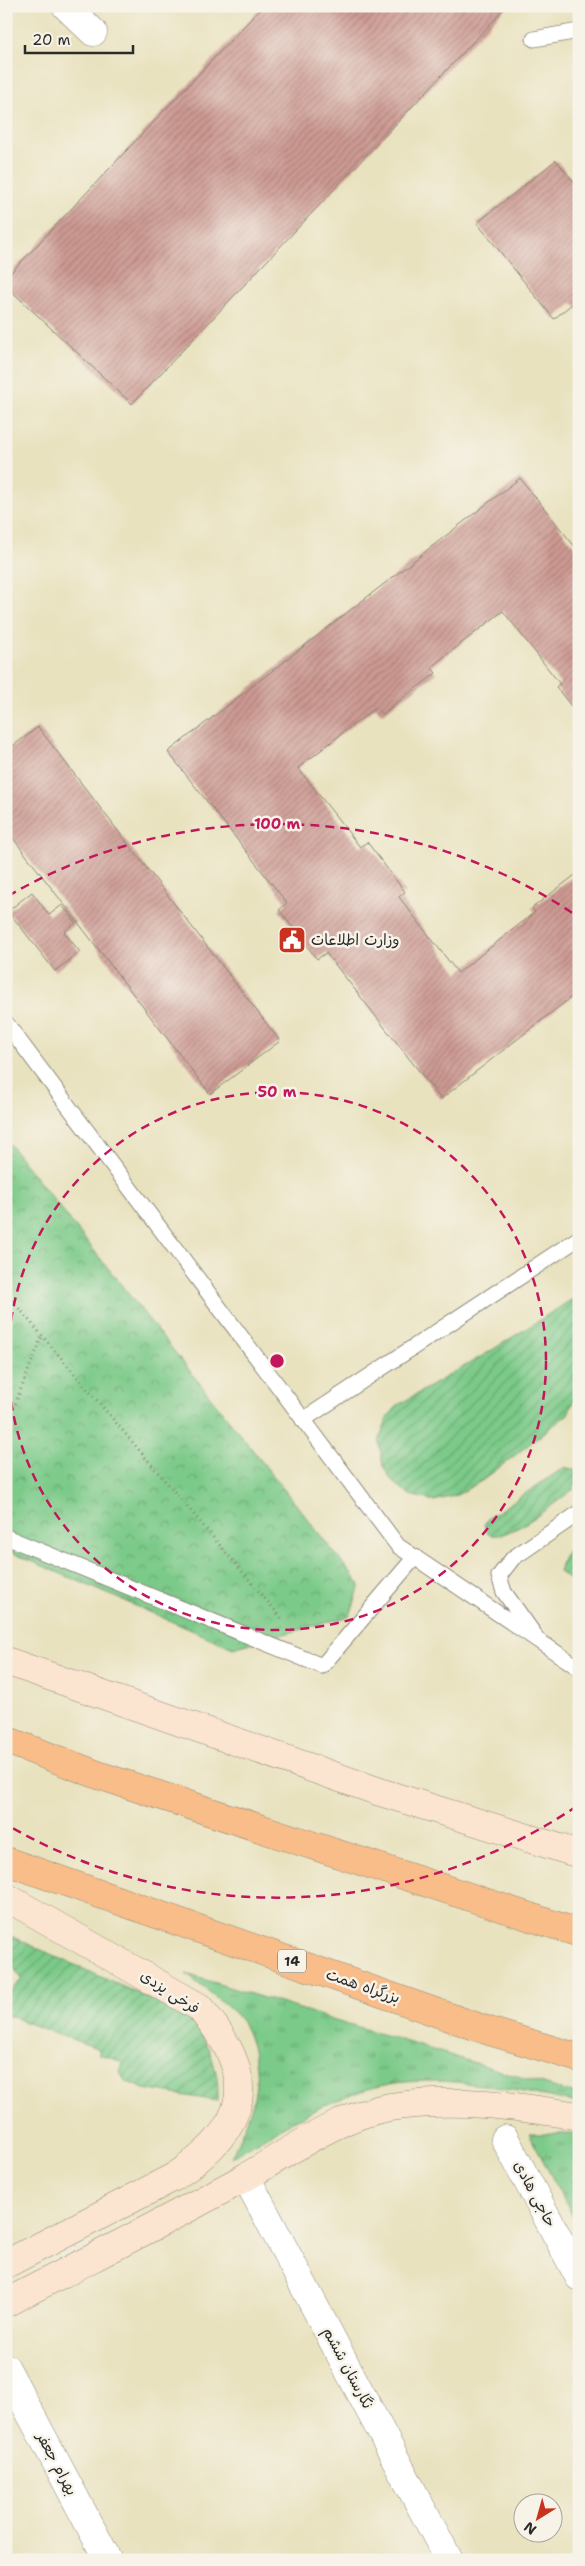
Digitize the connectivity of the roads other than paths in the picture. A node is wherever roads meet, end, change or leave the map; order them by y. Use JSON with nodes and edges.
{"nodes":[{"id":1,"x":66,"y":6,"type":"edge"},
{"id":2,"x":579,"y":31,"type":"edge"},
{"id":3,"x":93,"y":32,"type":"dead end"},
{"id":4,"x":534,"y":39,"type":"dead end"},
{"id":5,"x":6,"y":1023,"type":"edge"},
{"id":6,"x":579,"y":1238,"type":"edge"},
{"id":7,"x":303,"y":1420,"type":"junction"},
{"id":8,"x":579,"y":1513,"type":"edge"},
{"id":9,"x":6,"y":1537,"type":"edge"},
{"id":10,"x":415,"y":1558,"type":"junction"},
{"id":11,"x":540,"y":1642,"type":"junction"},
{"id":12,"x":6,"y":1662,"type":"edge"},
{"id":13,"x":579,"y":1668,"type":"edge"},
{"id":14,"x":6,"y":1740,"type":"edge"},
{"id":15,"x":579,"y":1854,"type":"edge"},
{"id":16,"x":6,"y":1861,"type":"edge"},
{"id":17,"x":6,"y":1897,"type":"edge"},
{"id":18,"x":579,"y":1933,"type":"edge"},
{"id":19,"x":579,"y":2058,"type":"edge"},
{"id":20,"x":579,"y":2116,"type":"edge"},
{"id":21,"x":505,"y":2138,"type":"dead end"},
{"id":22,"x":246,"y":2177,"type":"junction"},
{"id":23,"x":6,"y":2264,"type":"edge"},
{"id":24,"x":579,"y":2277,"type":"edge"},
{"id":25,"x":6,"y":2303,"type":"edge"},
{"id":26,"x":6,"y":2368,"type":"edge"},
{"id":27,"x":108,"y":2560,"type":"edge"},
{"id":28,"x":449,"y":2560,"type":"edge"}],
"edges":[{"from":1,"to":3,"type":"street"},
{"from":2,"to":4,"type":"lane"},
{"from":5,"to":7,"type":"lane"},
{"from":6,"to":7,"type":"lane"},
{"from":7,"to":10,"type":"lane"},
{"from":8,"to":11,"type":"lane"},
{"from":9,"to":10,"type":"lane"},
{"from":10,"to":11,"type":"lane"},
{"from":11,"to":13,"type":"lane"},
{"from":12,"to":15,"type":"main road"},
{"from":14,"to":18,"type":"highway"},
{"from":16,"to":19,"type":"highway","name":"بزرگراه همت","number":"14"},
{"from":17,"to":23,"type":"main road","name":"فرخی یزدی"},
{"from":20,"to":22,"type":"main road"},
{"from":21,"to":24,"type":"street","name":"حاجی هادی"},
{"from":22,"to":25,"type":"main road"},
{"from":22,"to":28,"type":"street","name":"نگارستان ششم"},
{"from":26,"to":27,"type":"street","name":"بهرام جعفر"}]}
